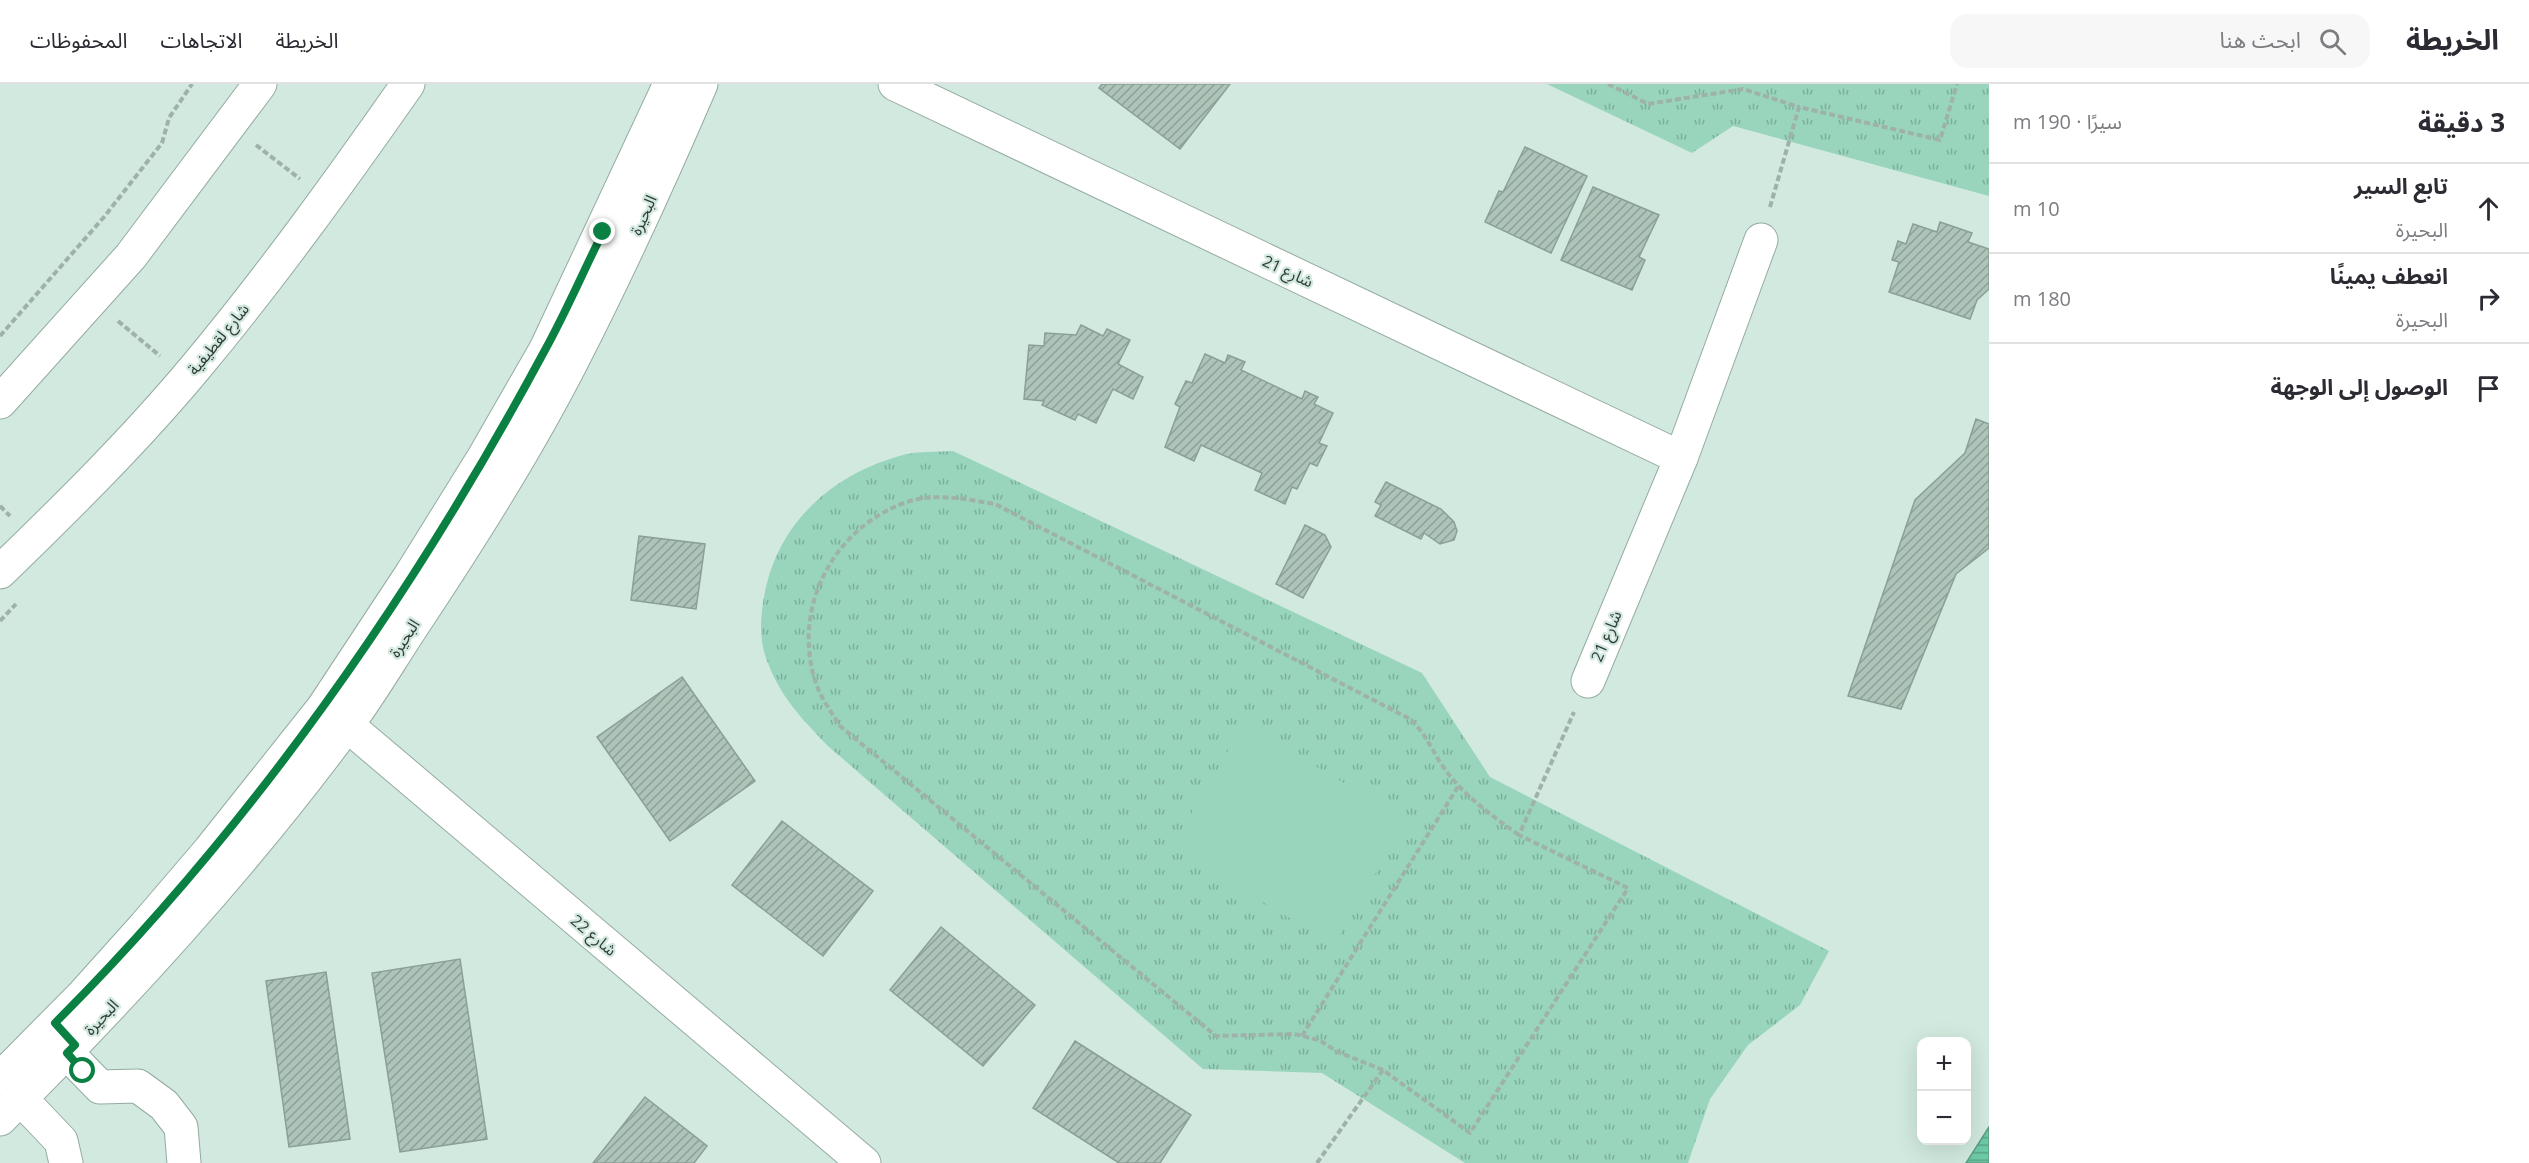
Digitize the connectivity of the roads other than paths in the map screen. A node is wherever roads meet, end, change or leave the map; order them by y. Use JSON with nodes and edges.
{"nodes":[{"id":1,"x":260,"y":84,"type":"edge"},
{"id":2,"x":408,"y":84,"type":"edge"},
{"id":3,"x":670,"y":84,"type":"edge"},
{"id":4,"x":702,"y":84,"type":"edge"},
{"id":5,"x":895,"y":84,"type":"edge"},
{"id":6,"x":1761,"y":240,"type":"road end"},
{"id":7,"x":548,"y":375,"type":"junction"},
{"id":8,"x":0,"y":402,"type":"edge"},
{"id":9,"x":1681,"y":458,"type":"junction"},
{"id":10,"x":0,"y":572,"type":"edge"},
{"id":11,"x":1588,"y":681,"type":"road end"},
{"id":12,"x":335,"y":717,"type":"junction"},
{"id":13,"x":66,"y":1040,"type":"junction"},
{"id":14,"x":7,"y":1099,"type":"edge"},
{"id":15,"x":66,"y":1163,"type":"edge"},
{"id":16,"x":184,"y":1163,"type":"edge"},
{"id":17,"x":864,"y":1163,"type":"edge"}],
"edges":[{"from":1,"to":8,"type":"street"},
{"from":2,"to":10,"type":"street","name":"شارع لقطيفية"},
{"from":3,"to":7,"type":"street","name":"البحيرة"},
{"from":4,"to":7,"type":"street","name":"البحيرة"},
{"from":5,"to":9,"type":"street","name":"شارع 21"},
{"from":6,"to":9,"type":"street","name":"شارع 21"},
{"from":7,"to":12,"type":"street","name":"البحيرة"},
{"from":9,"to":11,"type":"street","name":"شارع 21"},
{"from":12,"to":13,"type":"street","name":"البحيرة"},
{"from":12,"to":17,"type":"street","name":"شارع 22"},
{"from":13,"to":14,"type":"street","name":"البحيرة"},
{"from":13,"to":16,"type":"street"},
{"from":14,"to":15,"type":"street"}]}
